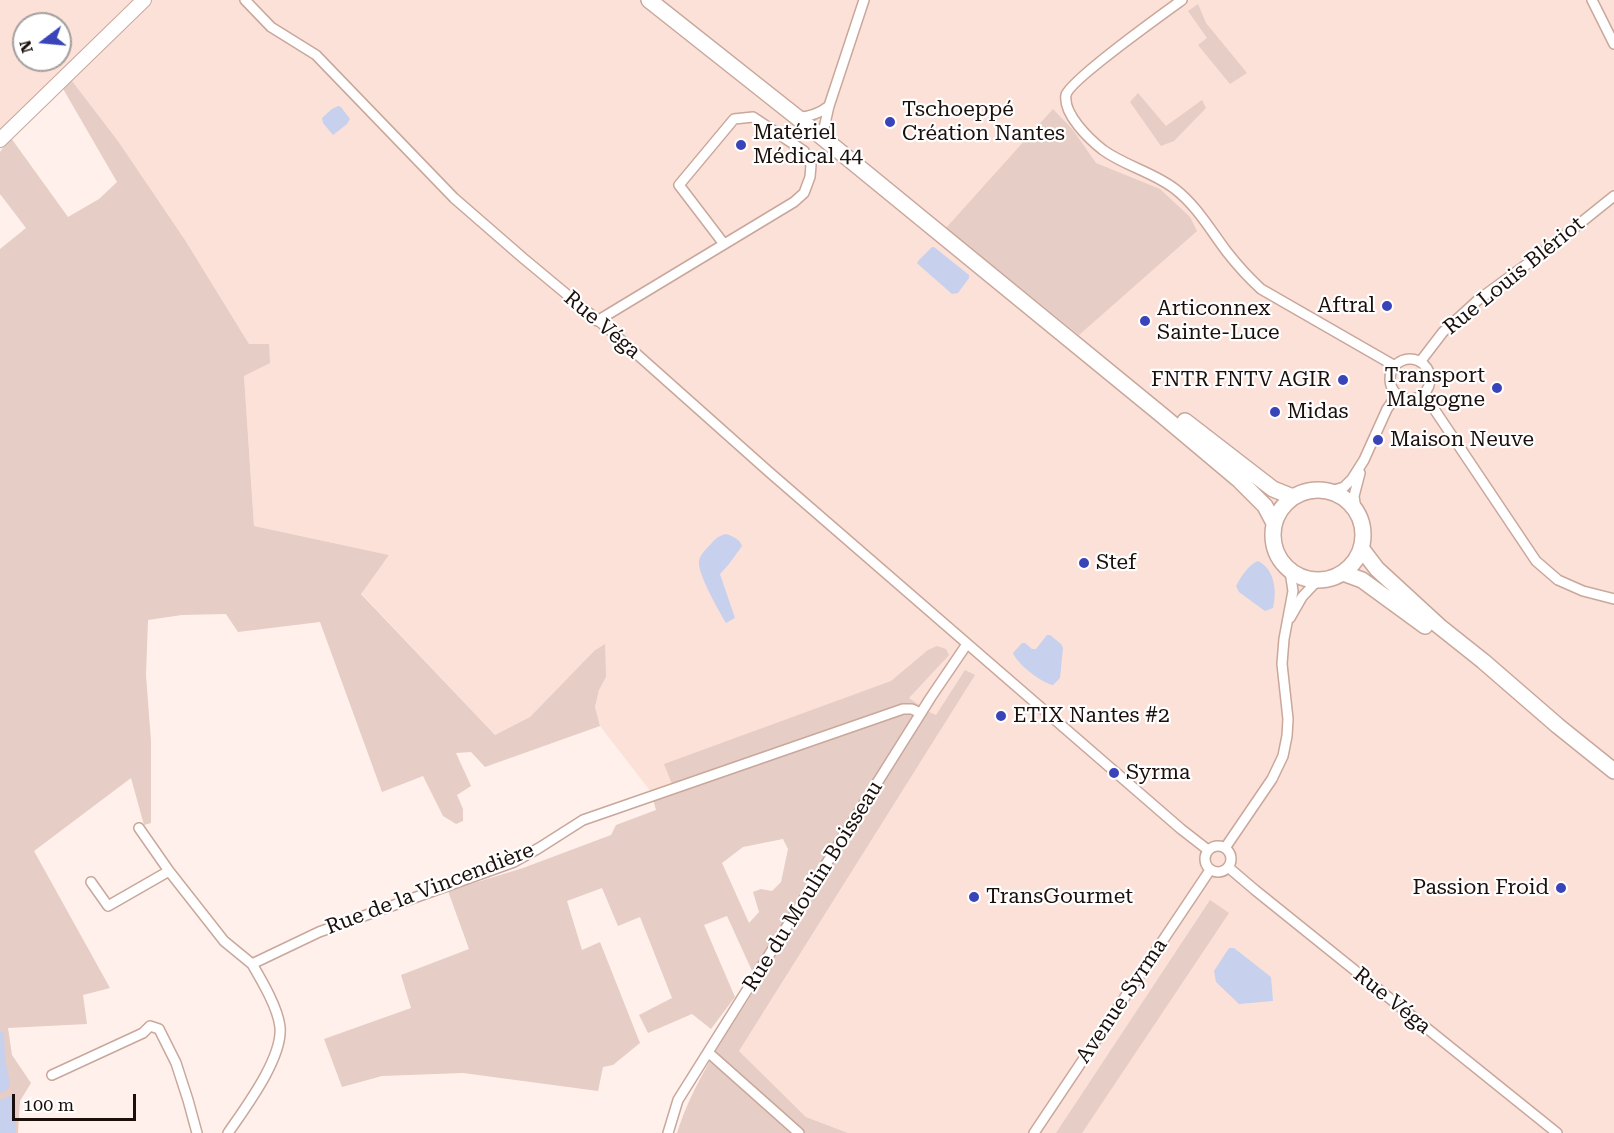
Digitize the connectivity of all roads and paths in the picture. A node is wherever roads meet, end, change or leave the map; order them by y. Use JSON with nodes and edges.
{"nodes":[{"id":1,"x":144,"y":0,"type":"edge"},
{"id":2,"x":244,"y":0,"type":"edge"},
{"id":3,"x":649,"y":0,"type":"edge"},
{"id":4,"x":864,"y":0,"type":"edge"},
{"id":5,"x":1182,"y":0,"type":"edge"},
{"id":6,"x":1592,"y":0,"type":"edge"},
{"id":7,"x":1614,"y":44,"type":"edge"},
{"id":8,"x":829,"y":106,"type":"junction"},
{"id":9,"x":796,"y":117,"type":"junction"},
{"id":10,"x":822,"y":137,"type":"junction"},
{"id":11,"x":0,"y":140,"type":"edge"},
{"id":12,"x":1614,"y":196,"type":"edge"},
{"id":13,"x":724,"y":244,"type":"junction"},
{"id":14,"x":1032,"y":309,"type":"junction"},
{"id":15,"x":597,"y":321,"type":"junction"},
{"id":16,"x":1420,"y":362,"type":"junction"},
{"id":17,"x":1395,"y":366,"type":"junction"},
{"id":18,"x":1424,"y":394,"type":"junction"},
{"id":19,"x":1397,"y":395,"type":"junction"},
{"id":20,"x":1364,"y":460,"type":"junction"},
{"id":21,"x":1331,"y":491,"type":"junction"},
{"id":22,"x":1293,"y":497,"type":"junction"},
{"id":23,"x":1356,"y":510,"type":"junction"},
{"id":24,"x":1274,"y":523,"type":"junction"},
{"id":25,"x":1361,"y":548,"type":"junction"},
{"id":26,"x":1290,"y":570,"type":"junction"},
{"id":27,"x":1343,"y":573,"type":"junction"},
{"id":28,"x":1318,"y":580,"type":"junction"},
{"id":29,"x":1614,"y":599,"type":"edge"},
{"id":30,"x":1286,"y":626,"type":"junction"},
{"id":31,"x":970,"y":646,"type":"junction"},
{"id":32,"x":920,"y":713,"type":"junction"},
{"id":33,"x":1558,"y":726,"type":"junction"},
{"id":34,"x":1614,"y":771,"type":"edge"},
{"id":35,"x":139,"y":828,"type":"dead end"},
{"id":36,"x":1226,"y":848,"type":"junction"},
{"id":37,"x":1208,"y":850,"type":"junction"},
{"id":38,"x":1228,"y":867,"type":"junction"},
{"id":39,"x":1210,"y":870,"type":"junction"},
{"id":40,"x":169,"y":872,"type":"junction"},
{"id":41,"x":92,"y":882,"type":"dead end"},
{"id":42,"x":252,"y":964,"type":"junction"},
{"id":43,"x":709,"y":1053,"type":"junction"},
{"id":44,"x":52,"y":1075,"type":"dead end"},
{"id":45,"x":197,"y":1133,"type":"edge"},
{"id":46,"x":228,"y":1133,"type":"edge"},
{"id":47,"x":668,"y":1133,"type":"edge"},
{"id":48,"x":799,"y":1133,"type":"edge"},
{"id":49,"x":1034,"y":1133,"type":"edge"},
{"id":50,"x":1557,"y":1133,"type":"edge"}],
"edges":[{"from":1,"to":11,"type":"main road"},
{"from":2,"to":15,"type":"street","name":"Rue Véga"},
{"from":3,"to":9,"type":"main road"},
{"from":4,"to":8,"type":"street"},
{"from":5,"to":17,"type":"street"},
{"from":6,"to":7,"type":"street"},
{"from":8,"to":9,"type":"street"},
{"from":8,"to":10,"type":"street"},
{"from":9,"to":10,"type":"main road"},
{"from":10,"to":14,"type":"main road"},
{"from":12,"to":16,"type":"street","name":"Rue Louis Blériot"},
{"from":13,"to":13,"type":"street"},
{"from":13,"to":15,"type":"street"},
{"from":14,"to":22,"type":"main road"},
{"from":14,"to":24,"type":"main road"},
{"from":15,"to":31,"type":"street","name":"Rue Véga"},
{"from":16,"to":17,"type":"street"},
{"from":16,"to":18,"type":"street"},
{"from":17,"to":19,"type":"street"},
{"from":18,"to":19,"type":"street"},
{"from":18,"to":29,"type":"street"},
{"from":19,"to":20,"type":"street"},
{"from":20,"to":21,"type":"street"},
{"from":20,"to":23,"type":"street"},
{"from":21,"to":22,"type":"main road"},
{"from":21,"to":23,"type":"main road"},
{"from":22,"to":24,"type":"main road"},
{"from":23,"to":25,"type":"main road"},
{"from":24,"to":26,"type":"main road"},
{"from":25,"to":27,"type":"main road"},
{"from":25,"to":33,"type":"main road"},
{"from":26,"to":28,"type":"main road"},
{"from":26,"to":30,"type":"street"},
{"from":27,"to":28,"type":"main road"},
{"from":27,"to":33,"type":"main road"},
{"from":28,"to":30,"type":"street"},
{"from":30,"to":36,"type":"street"},
{"from":31,"to":32,"type":"street","name":"Rue du Moulin Boisseau"},
{"from":31,"to":37,"type":"street","name":"Rue Véga"},
{"from":32,"to":42,"type":"street","name":"Rue de la Vincendière"},
{"from":32,"to":43,"type":"street","name":"Rue du Moulin Boisseau"},
{"from":33,"to":34,"type":"main road"},
{"from":35,"to":40,"type":"street"},
{"from":36,"to":37,"type":"street"},
{"from":36,"to":38,"type":"street"},
{"from":37,"to":39,"type":"street"},
{"from":38,"to":39,"type":"street"},
{"from":38,"to":50,"type":"street","name":"Rue Véga"},
{"from":39,"to":49,"type":"street","name":"Avenue Syrma"},
{"from":40,"to":41,"type":"street"},
{"from":40,"to":42,"type":"street"},
{"from":42,"to":46,"type":"street"},
{"from":43,"to":47,"type":"street","name":"Rue du Moulin Boisseau"},
{"from":43,"to":48,"type":"street"},
{"from":44,"to":45,"type":"street"}]}
